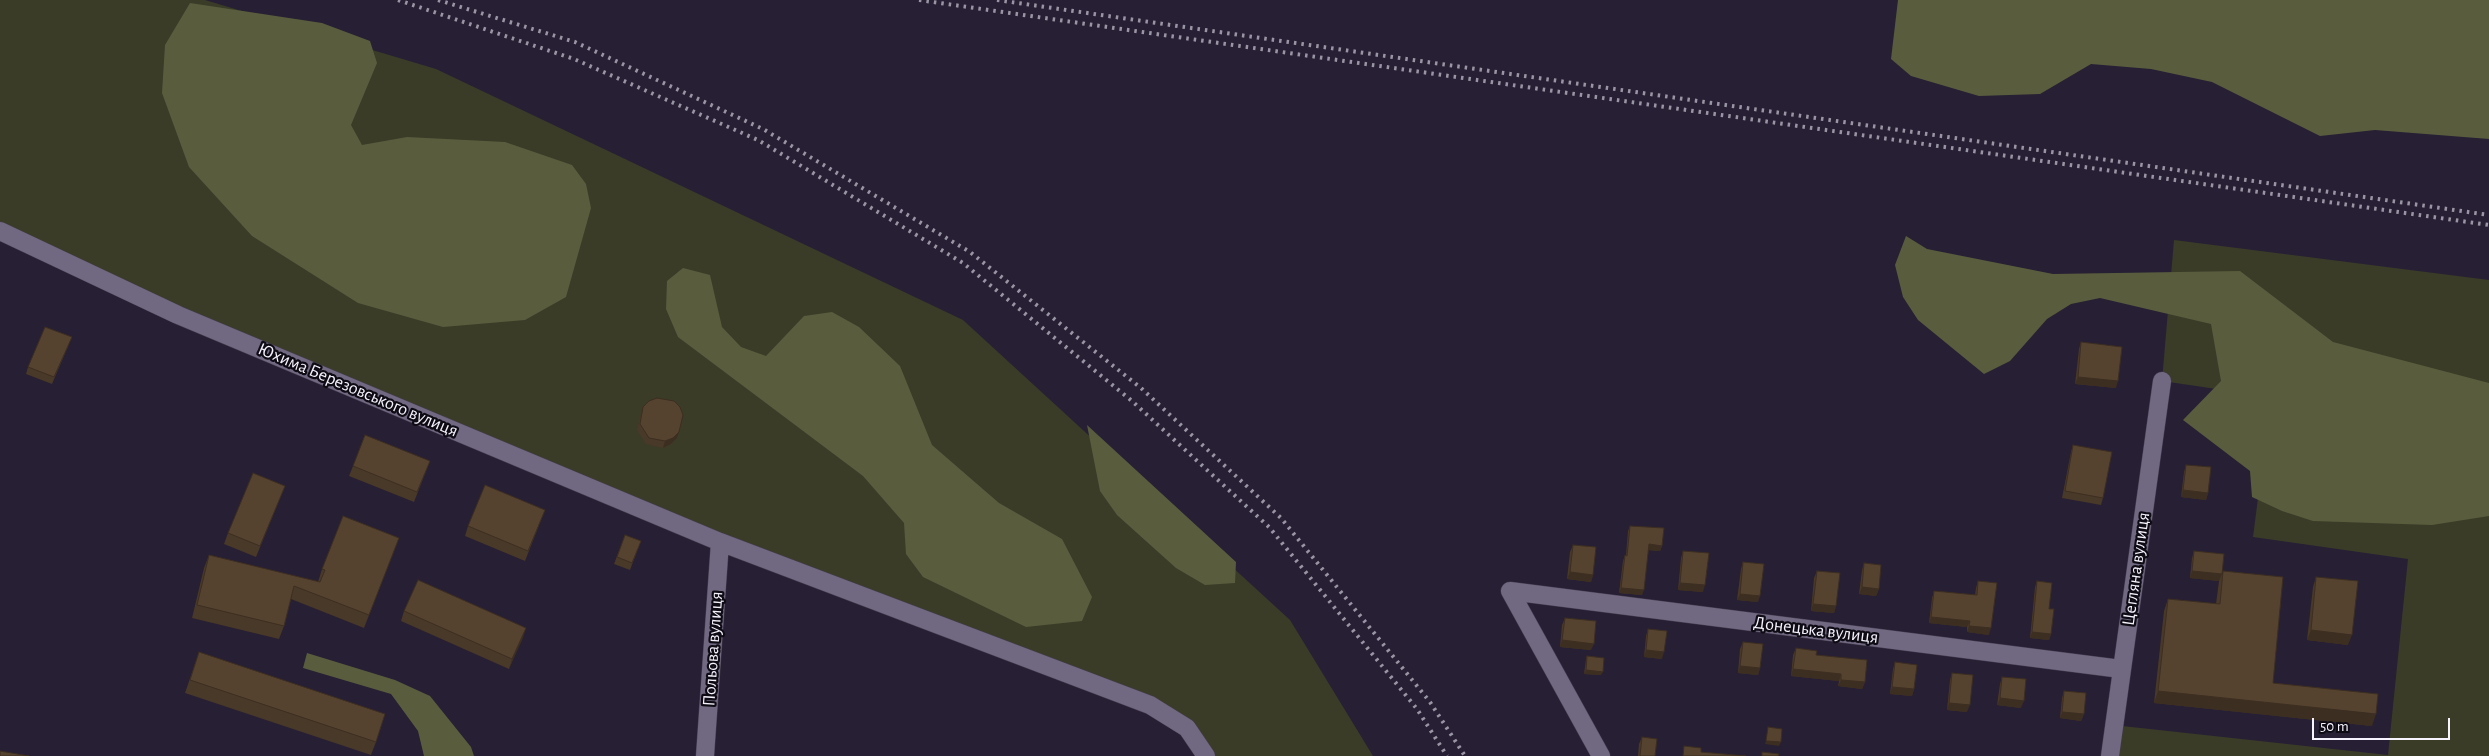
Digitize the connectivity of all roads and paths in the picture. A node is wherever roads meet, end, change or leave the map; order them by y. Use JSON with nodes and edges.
{"nodes":[{"id":1,"x":0,"y":230,"type":"edge"},
{"id":2,"x":2162,"y":381,"type":"dead end"},
{"id":3,"x":720,"y":542,"type":"junction"},
{"id":4,"x":2121,"y":669,"type":"junction"},
{"id":5,"x":706,"y":756,"type":"edge"},
{"id":6,"x":1206,"y":756,"type":"edge"},
{"id":7,"x":1601,"y":756,"type":"edge"},
{"id":8,"x":2110,"y":756,"type":"edge"}],
"edges":[{"from":1,"to":3,"type":"street","name":"Юхима Березовського вулиця"},
{"from":2,"to":4,"type":"street","name":"Цегляна вулиця"},
{"from":3,"to":5,"type":"street","name":"Польова вулиця"},
{"from":3,"to":6,"type":"street","name":"Юхима Березовського вулиця"},
{"from":4,"to":7,"type":"street","name":"Донецька вулиця"},
{"from":4,"to":8,"type":"street","name":"Цегляна вулиця"}]}
